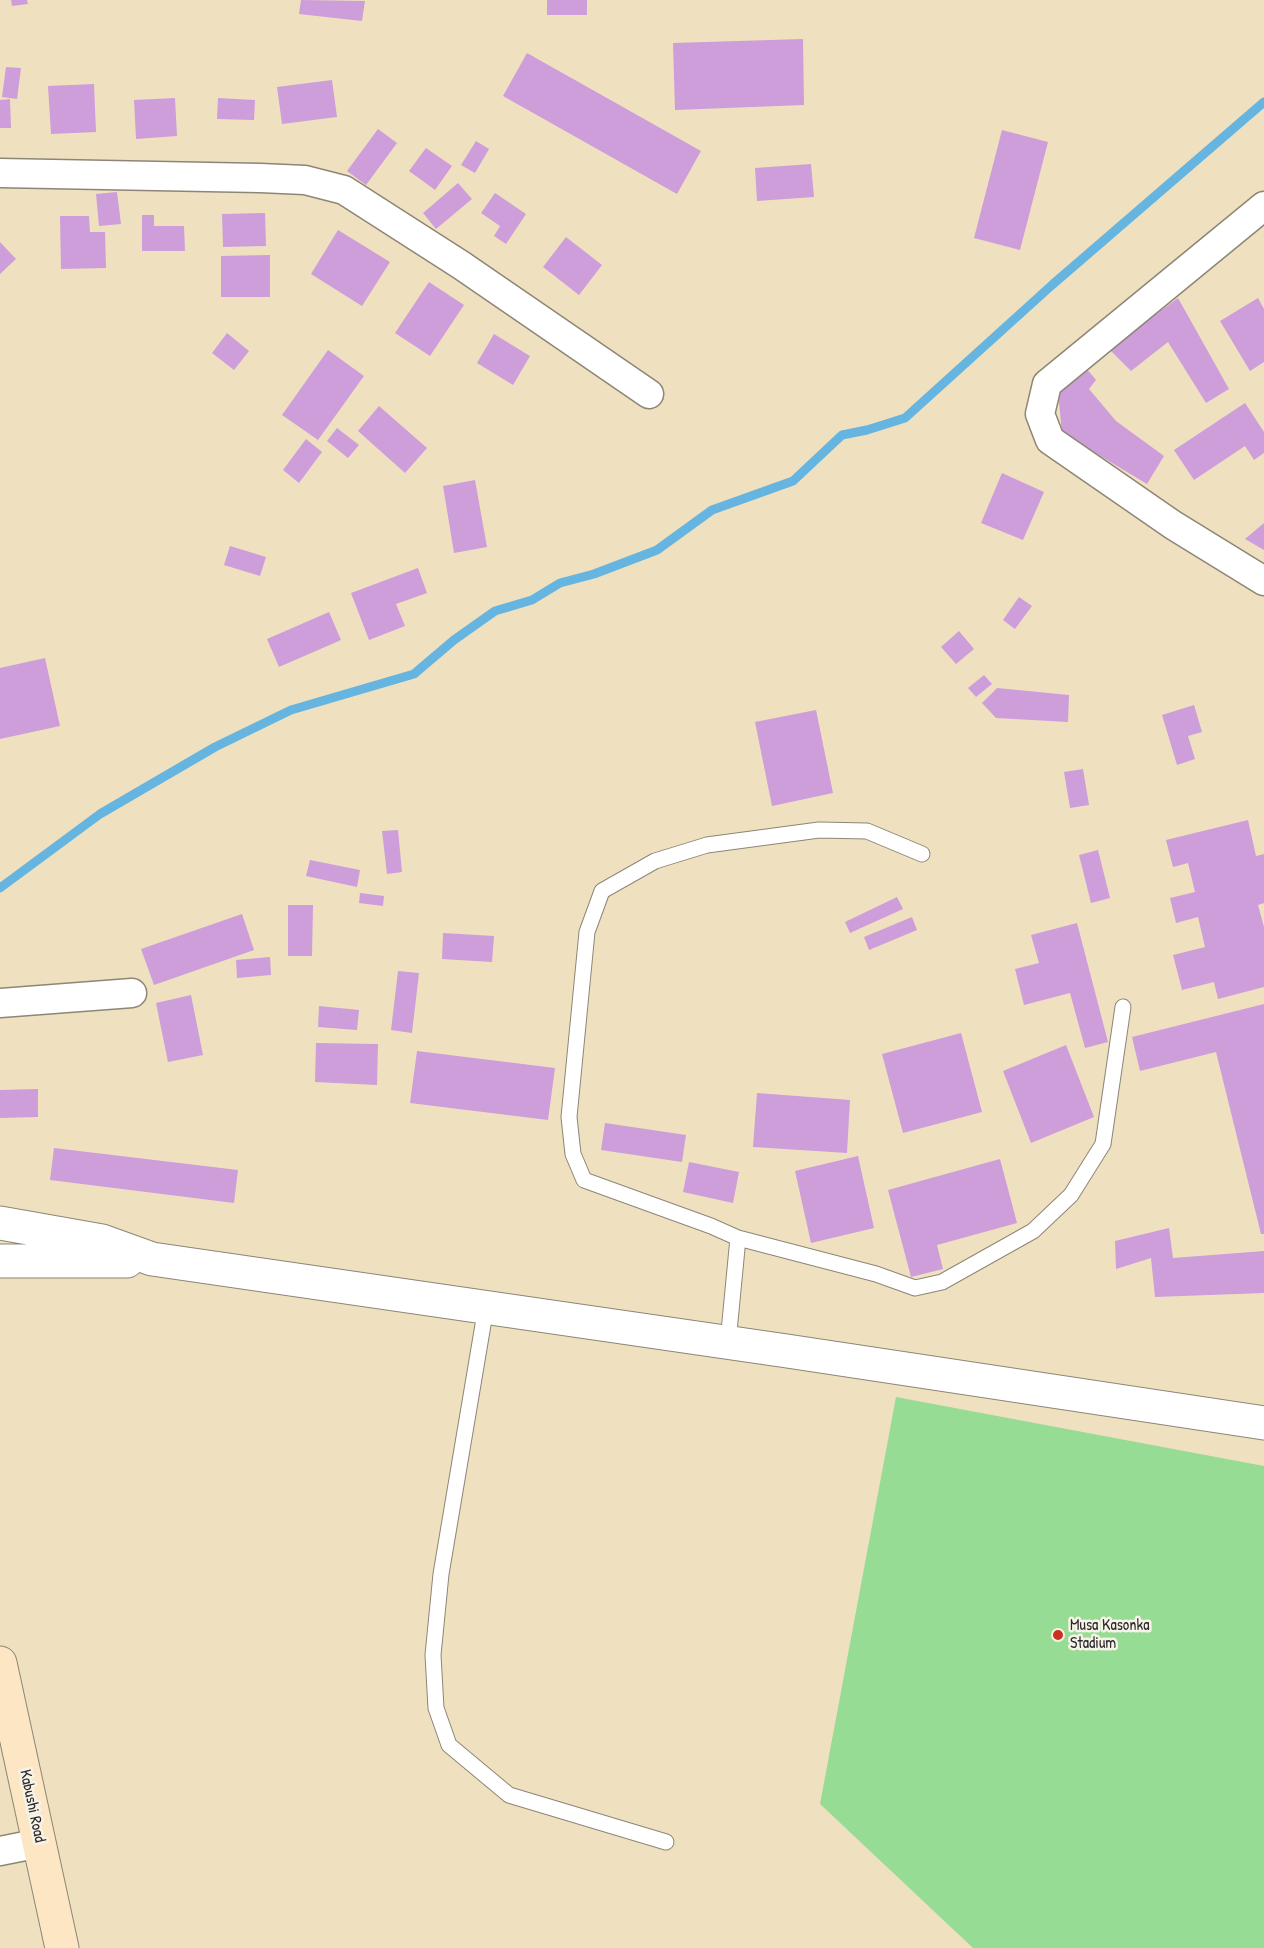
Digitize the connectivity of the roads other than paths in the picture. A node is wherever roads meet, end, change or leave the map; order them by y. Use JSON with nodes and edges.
{"nodes":[{"id":1,"x":0,"y":173,"type":"edge"},
{"id":2,"x":1264,"y":206,"type":"edge"},
{"id":3,"x":649,"y":394,"type":"dead end"},
{"id":4,"x":1264,"y":580,"type":"edge"},
{"id":5,"x":922,"y":854,"type":"dead end"},
{"id":6,"x":132,"y":993,"type":"dead end"},
{"id":7,"x":0,"y":1003,"type":"edge"},
{"id":8,"x":1123,"y":1007,"type":"dead end"},
{"id":9,"x":0,"y":1223,"type":"edge"},
{"id":10,"x":738,"y":1238,"type":"junction"},
{"id":11,"x":153,"y":1259,"type":"junction"},
{"id":12,"x":0,"y":1261,"type":"edge"},
{"id":13,"x":486,"y":1307,"type":"junction"},
{"id":14,"x":728,"y":1342,"type":"junction"},
{"id":15,"x":1264,"y":1423,"type":"edge"},
{"id":16,"x":0,"y":1663,"type":"edge"},
{"id":17,"x":666,"y":1842,"type":"dead end"},
{"id":18,"x":40,"y":1843,"type":"junction"},
{"id":19,"x":0,"y":1851,"type":"edge"},
{"id":20,"x":62,"y":1948,"type":"edge"}],
"edges":[{"from":1,"to":3,"type":"street"},
{"from":2,"to":4,"type":"street"},
{"from":5,"to":10,"type":"lane"},
{"from":6,"to":7,"type":"street"},
{"from":8,"to":10,"type":"lane"},
{"from":9,"to":11,"type":"street"},
{"from":10,"to":14,"type":"lane"},
{"from":11,"to":12,"type":"street"},
{"from":11,"to":13,"type":"street"},
{"from":13,"to":14,"type":"street"},
{"from":13,"to":17,"type":"lane"},
{"from":14,"to":15,"type":"street"},
{"from":16,"to":18,"type":"main road","name":"Kabushi Road"},
{"from":18,"to":19,"type":"street"},
{"from":18,"to":20,"type":"main road","name":"Kabushi Road"}]}
